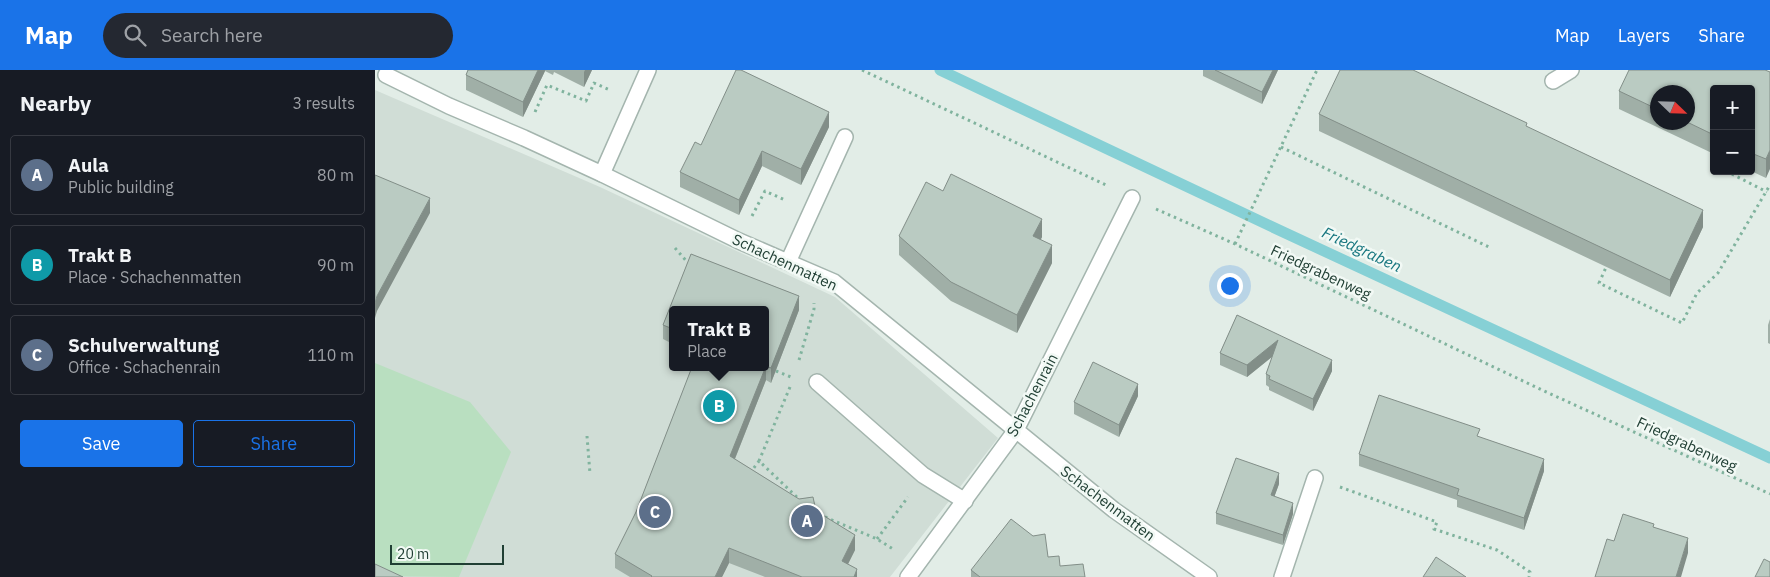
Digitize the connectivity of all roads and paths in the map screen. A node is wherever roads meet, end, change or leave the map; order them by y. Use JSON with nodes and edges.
{"nodes":[{"id":1,"x":648,"y":70,"type":"edge"},
{"id":2,"x":862,"y":70,"type":"edge"},
{"id":3,"x":1317,"y":70,"type":"edge"},
{"id":4,"x":1571,"y":70,"type":"edge"},
{"id":5,"x":387,"y":72,"type":"edge"},
{"id":6,"x":1553,"y":81,"type":"dead end"},
{"id":7,"x":594,"y":83,"type":"dead end"},
{"id":8,"x":845,"y":137,"type":"dead end"},
{"id":9,"x":524,"y":138,"type":"junction"},
{"id":10,"x":1281,"y":147,"type":"junction"},
{"id":11,"x":602,"y":174,"type":"junction"},
{"id":12,"x":1734,"y":175,"type":"edge"},
{"id":13,"x":1770,"y":184,"type":"edge"},
{"id":14,"x":1767,"y":192,"type":"junction"},
{"id":15,"x":1132,"y":198,"type":"junction"},
{"id":16,"x":811,"y":212,"type":"junction"},
{"id":17,"x":739,"y":241,"type":"junction"},
{"id":18,"x":1235,"y":244,"type":"junction"},
{"id":19,"x":675,"y":248,"type":"dead end"},
{"id":20,"x":1491,"y":248,"type":"dead end"},
{"id":21,"x":788,"y":262,"type":"junction"},
{"id":22,"x":1609,"y":262,"type":"edge"},
{"id":23,"x":691,"y":267,"type":"edge"},
{"id":24,"x":815,"y":297,"type":"dead end"},
{"id":25,"x":799,"y":361,"type":"dead end"},
{"id":26,"x":796,"y":369,"type":"dead end"},
{"id":27,"x":793,"y":378,"type":"dead end"},
{"id":28,"x":817,"y":382,"type":"dead end"},
{"id":29,"x":790,"y":386,"type":"dead end"},
{"id":30,"x":1016,"y":430,"type":"junction"},
{"id":31,"x":587,"y":436,"type":"dead end"},
{"id":32,"x":759,"y":461,"type":"junction"},
{"id":33,"x":590,"y":474,"type":"dead end"},
{"id":34,"x":749,"y":474,"type":"edge"},
{"id":35,"x":923,"y":475,"type":"junction"},
{"id":36,"x":1315,"y":478,"type":"joint"},
{"id":37,"x":1770,"y":494,"type":"edge"},
{"id":38,"x":965,"y":501,"type":"junction"},
{"id":39,"x":806,"y":505,"type":"edge"},
{"id":40,"x":822,"y":516,"type":"edge"},
{"id":41,"x":877,"y":539,"type":"junction"},
{"id":42,"x":917,"y":564,"type":"junction"},
{"id":43,"x":908,"y":577,"type":"edge"},
{"id":44,"x":1209,"y":577,"type":"edge"},
{"id":45,"x":1281,"y":577,"type":"edge"},
{"id":46,"x":1529,"y":577,"type":"edge"}],
"edges":[{"from":1,"to":11,"type":"street"},
{"from":2,"to":15,"type":"path","name":"Friedgrabenweg"},
{"from":3,"to":10,"type":"path"},
{"from":4,"to":6,"type":"street"},
{"from":5,"to":9,"type":"street","name":"Schachenmatten"},
{"from":7,"to":9,"type":"path"},
{"from":8,"to":16,"type":"street"},
{"from":9,"to":11,"type":"street","name":"Schachenmatten"},
{"from":10,"to":18,"type":"path"},
{"from":10,"to":20,"type":"path"},
{"from":11,"to":17,"type":"street","name":"Schachenmatten"},
{"from":12,"to":14,"type":"path"},
{"from":13,"to":14,"type":"path"},
{"from":14,"to":22,"type":"path"},
{"from":15,"to":18,"type":"path","name":"Friedgrabenweg"},
{"from":15,"to":30,"type":"street","name":"Schachenrain"},
{"from":16,"to":17,"type":"path"},
{"from":16,"to":21,"type":"street"},
{"from":17,"to":21,"type":"street","name":"Schachenmatten"},
{"from":18,"to":37,"type":"path","name":"Friedgrabenweg"},
{"from":19,"to":23,"type":"path"},
{"from":21,"to":30,"type":"street","name":"Schachenmatten"},
{"from":24,"to":25,"type":"path"},
{"from":26,"to":27,"type":"path"},
{"from":28,"to":35,"type":"street"},
{"from":29,"to":32,"type":"path"},
{"from":30,"to":38,"type":"street","name":"Schachenrain"},
{"from":30,"to":44,"type":"street","name":"Schachenmatten"},
{"from":31,"to":33,"type":"path"},
{"from":32,"to":34,"type":"path"},
{"from":32,"to":39,"type":"path"},
{"from":35,"to":38,"type":"street"},
{"from":35,"to":41,"type":"path"},
{"from":36,"to":45,"type":"street"},
{"from":36,"to":46,"type":"path"},
{"from":38,"to":42,"type":"street","name":"Schachenrain"},
{"from":40,"to":41,"type":"path"},
{"from":41,"to":42,"type":"path"},
{"from":42,"to":43,"type":"street","name":"Schachenrain"}]}
